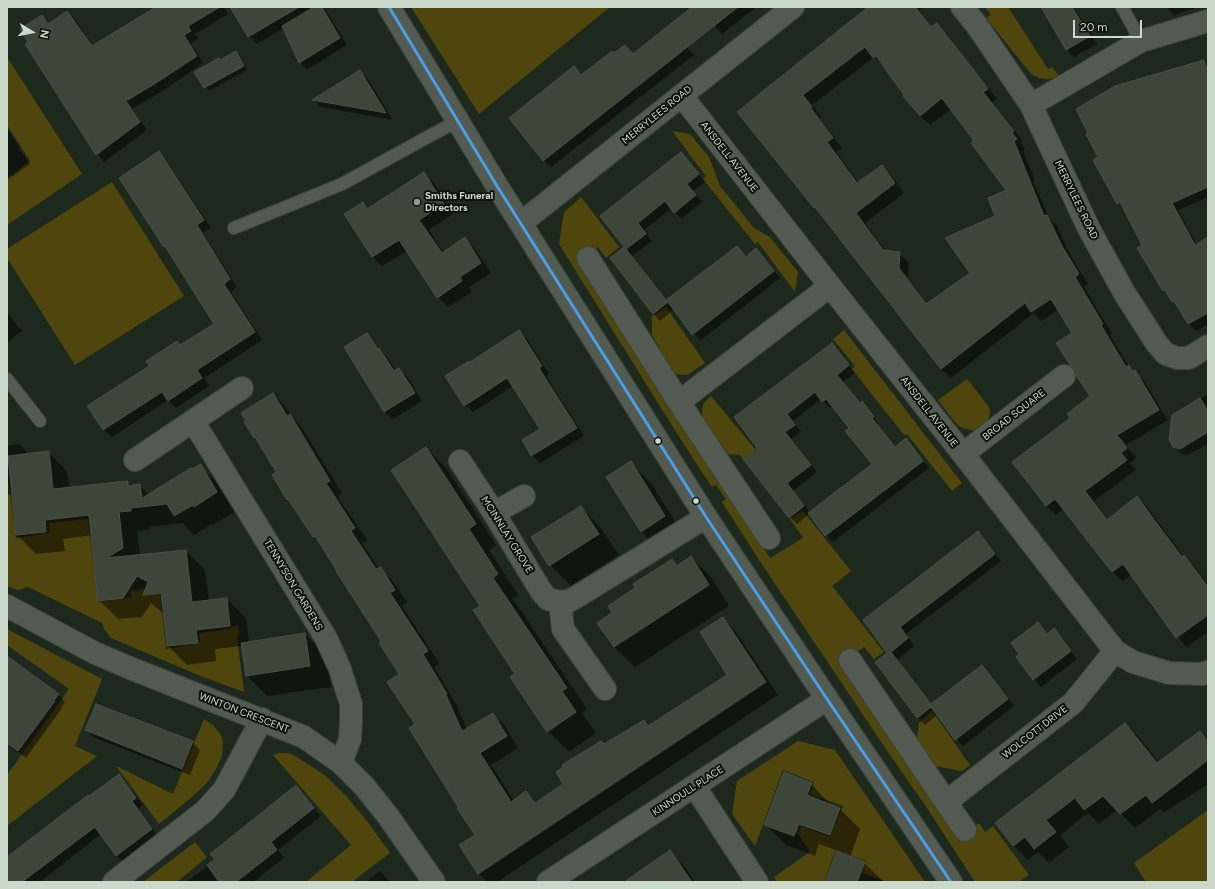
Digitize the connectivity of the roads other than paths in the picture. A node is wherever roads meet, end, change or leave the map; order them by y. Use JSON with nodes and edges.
{"nodes":[{"id":1,"x":389,"y":7,"type":"edge"},
{"id":2,"x":962,"y":7,"type":"edge"},
{"id":3,"x":1122,"y":7,"type":"edge"},
{"id":4,"x":786,"y":9,"type":"edge"},
{"id":5,"x":1208,"y":22,"type":"edge"},
{"id":6,"x":1141,"y":41,"type":"junction"},
{"id":7,"x":682,"y":96,"type":"junction"},
{"id":8,"x":1031,"y":106,"type":"junction"},
{"id":9,"x":457,"y":120,"type":"junction"},
{"id":10,"x":521,"y":222,"type":"junction"},
{"id":11,"x":234,"y":228,"type":"dead end"},
{"id":12,"x":588,"y":258,"type":"dead end"},
{"id":13,"x":830,"y":286,"type":"junction"},
{"id":14,"x":1208,"y":346,"type":"edge"},
{"id":15,"x":1064,"y":376,"type":"dead end"},
{"id":16,"x":7,"y":379,"type":"edge"},
{"id":17,"x":242,"y":388,"type":"dead end"},
{"id":18,"x":679,"y":402,"type":"junction"},
{"id":19,"x":40,"y":421,"type":"dead end"},
{"id":20,"x":193,"y":421,"type":"junction"},
{"id":21,"x":963,"y":454,"type":"junction"},
{"id":22,"x":135,"y":460,"type":"dead end"},
{"id":23,"x":460,"y":461,"type":"dead end"},
{"id":24,"x":524,"y":496,"type":"dead end"},
{"id":25,"x":494,"y":513,"type":"junction"},
{"id":26,"x":706,"y":517,"type":"junction"},
{"id":27,"x":769,"y":538,"type":"dead end"},
{"id":28,"x":560,"y":602,"type":"junction"},
{"id":29,"x":7,"y":606,"type":"edge"},
{"id":30,"x":1115,"y":651,"type":"junction"},
{"id":31,"x":850,"y":660,"type":"dead end"},
{"id":32,"x":1208,"y":672,"type":"edge"},
{"id":33,"x":605,"y":689,"type":"dead end"},
{"id":34,"x":827,"y":699,"type":"junction"},
{"id":35,"x":262,"y":719,"type":"junction"},
{"id":36,"x":341,"y":763,"type":"junction"},
{"id":37,"x":695,"y":787,"type":"junction"},
{"id":38,"x":946,"y":802,"type":"junction"},
{"id":39,"x":965,"y":830,"type":"dead end"},
{"id":40,"x":114,"y":882,"type":"edge"},
{"id":41,"x":434,"y":882,"type":"edge"},
{"id":42,"x":548,"y":882,"type":"edge"},
{"id":43,"x":757,"y":882,"type":"edge"},
{"id":44,"x":951,"y":882,"type":"edge"}],
"edges":[{"from":1,"to":9,"type":"street"},
{"from":2,"to":8,"type":"street","name":"MERRYLEES ROAD"},
{"from":3,"to":6,"type":"lane"},
{"from":4,"to":7,"type":"street","name":"MERRYLEES ROAD"},
{"from":5,"to":6,"type":"street"},
{"from":6,"to":8,"type":"street"},
{"from":7,"to":10,"type":"street","name":"MERRYLEES ROAD"},
{"from":7,"to":13,"type":"street","name":"ANSDELL AVENUE"},
{"from":8,"to":14,"type":"street","name":"MERRYLEES ROAD"},
{"from":9,"to":10,"type":"street"},
{"from":9,"to":11,"type":"lane"},
{"from":10,"to":26,"type":"street"},
{"from":12,"to":18,"type":"street"},
{"from":13,"to":18,"type":"street"},
{"from":13,"to":21,"type":"street","name":"ANSDELL AVENUE"},
{"from":15,"to":21,"type":"street","name":"BROAD SQUARE"},
{"from":16,"to":19,"type":"lane"},
{"from":17,"to":20,"type":"street"},
{"from":18,"to":27,"type":"street"},
{"from":20,"to":22,"type":"street"},
{"from":20,"to":36,"type":"street","name":"TENNYSON GARDENS"},
{"from":21,"to":30,"type":"street","name":"ANSDELL AVENUE"},
{"from":23,"to":25,"type":"street","name":"MCINNLAY GROVE"},
{"from":24,"to":25,"type":"street"},
{"from":25,"to":28,"type":"street","name":"MCINNLAY GROVE"},
{"from":26,"to":28,"type":"street"},
{"from":26,"to":34,"type":"street"},
{"from":28,"to":33,"type":"street"},
{"from":29,"to":35,"type":"street","name":"WINTON CRESCENT"},
{"from":30,"to":32,"type":"street","name":"ANSDELL AVENUE"},
{"from":30,"to":38,"type":"street","name":"WOLCOTT DRIVE"},
{"from":31,"to":38,"type":"street"},
{"from":34,"to":37,"type":"street","name":"KINNOULL PLACE"},
{"from":34,"to":44,"type":"street"},
{"from":35,"to":36,"type":"street","name":"WINTON CRESCENT"},
{"from":35,"to":40,"type":"street"},
{"from":36,"to":41,"type":"street","name":"WINTON CRESCENT"},
{"from":37,"to":42,"type":"street","name":"KINNOULL PLACE"},
{"from":37,"to":43,"type":"street"},
{"from":38,"to":39,"type":"street"}]}
